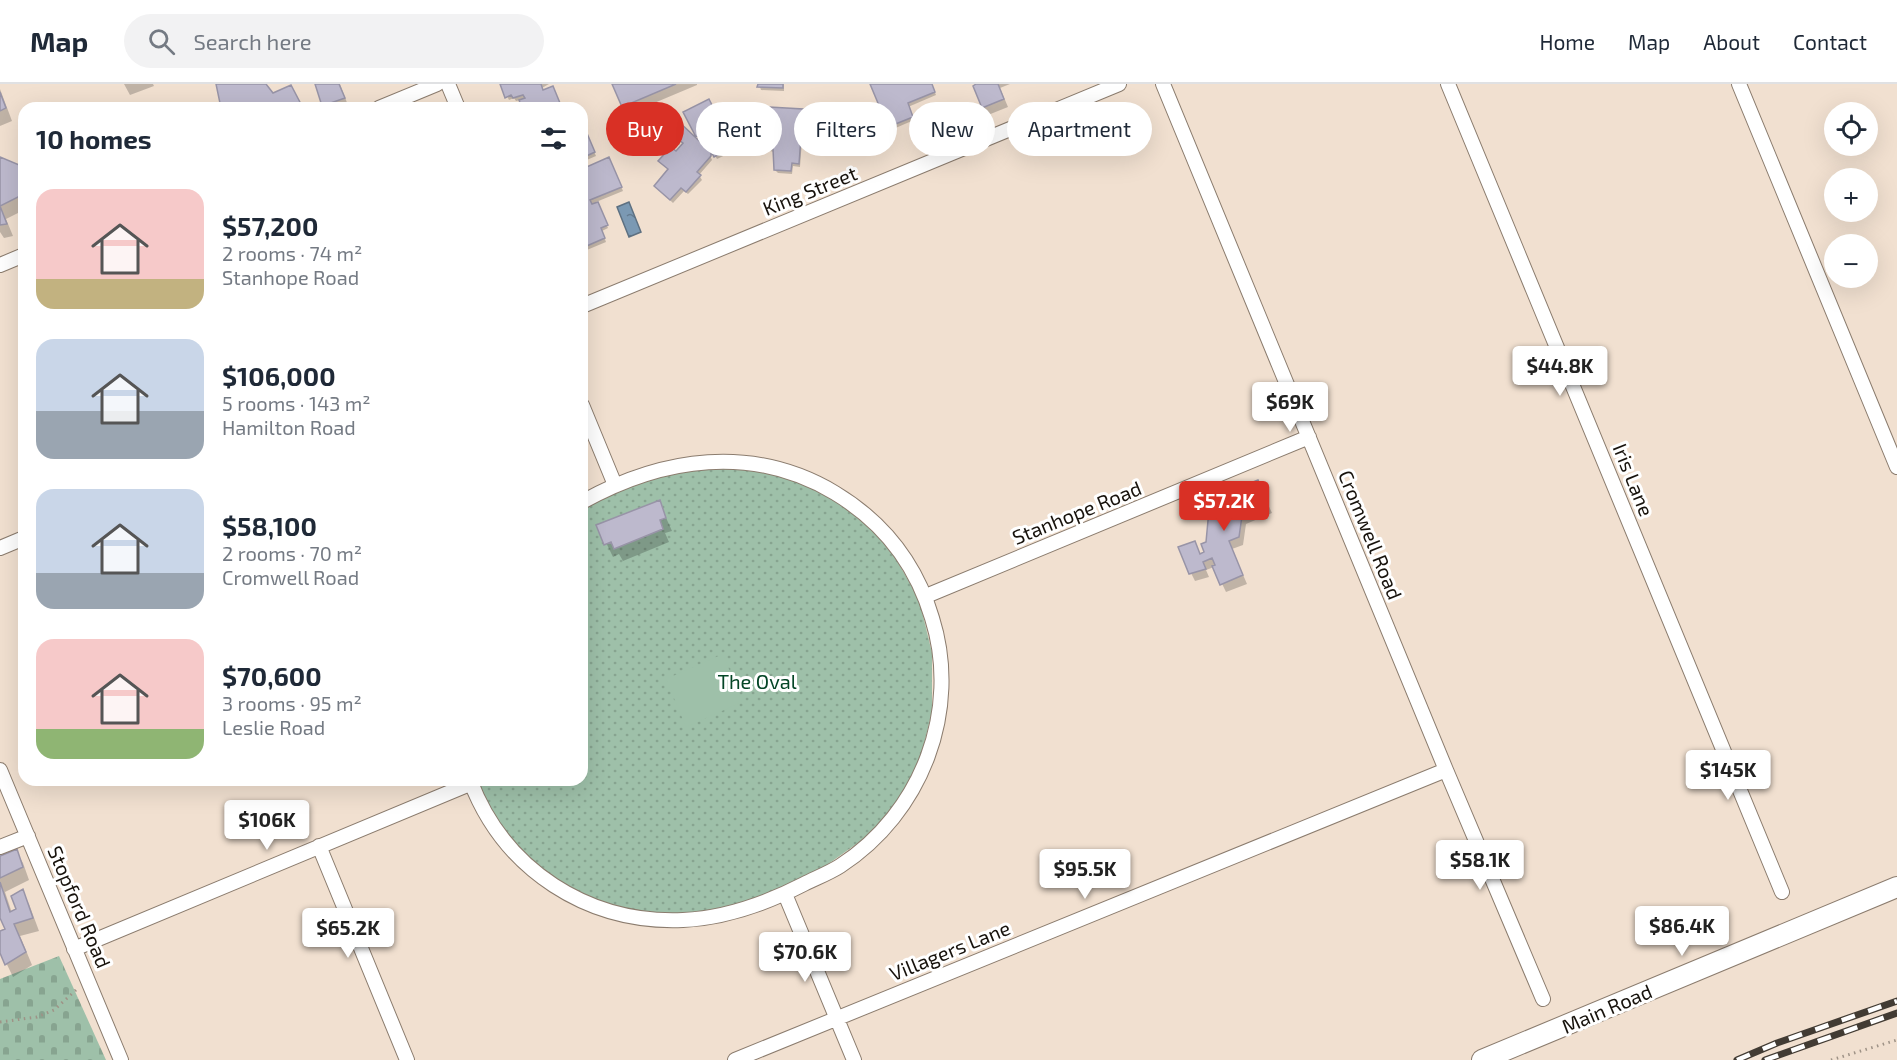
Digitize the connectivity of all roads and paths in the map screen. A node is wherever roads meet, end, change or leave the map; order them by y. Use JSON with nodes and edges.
{"nodes":[{"id":1,"x":437,"y":84,"type":"edge"},
{"id":2,"x":448,"y":84,"type":"edge"},
{"id":3,"x":1119,"y":84,"type":"edge"},
{"id":4,"x":1163,"y":84,"type":"edge"},
{"id":5,"x":1448,"y":84,"type":"edge"},
{"id":6,"x":1739,"y":84,"type":"edge"},
{"id":7,"x":394,"y":102,"type":"edge"},
{"id":8,"x":456,"y":102,"type":"edge"},
{"id":9,"x":18,"y":258,"type":"edge"},
{"id":10,"x":0,"y":265,"type":"edge"},
{"id":11,"x":588,"y":304,"type":"edge"},
{"id":12,"x":588,"y":420,"type":"edge"},
{"id":13,"x":1309,"y":437,"type":"junction"},
{"id":14,"x":1897,"y":467,"type":"edge"},
{"id":15,"x":615,"y":485,"type":"junction"},
{"id":16,"x":588,"y":499,"type":"edge"},
{"id":17,"x":18,"y":540,"type":"edge"},
{"id":18,"x":0,"y":548,"type":"edge"},
{"id":19,"x":926,"y":596,"type":"junction"},
{"id":20,"x":0,"y":770,"type":"edge"},
{"id":21,"x":1446,"y":770,"type":"junction"},
{"id":22,"x":462,"y":786,"type":"edge"},
{"id":23,"x":473,"y":786,"type":"edge"},
{"id":24,"x":28,"y":836,"type":"junction"},
{"id":25,"x":319,"y":846,"type":"junction"},
{"id":26,"x":0,"y":847,"type":"edge"},
{"id":27,"x":1897,"y":887,"type":"edge"},
{"id":28,"x":1782,"y":892,"type":"dead end"},
{"id":29,"x":785,"y":894,"type":"junction"},
{"id":30,"x":75,"y":949,"type":"junction"},
{"id":31,"x":88,"y":981,"type":"junction"},
{"id":32,"x":1543,"y":999,"type":"dead end"},
{"id":33,"x":836,"y":1019,"type":"junction"},
{"id":34,"x":0,"y":1022,"type":"edge"},
{"id":35,"x":1897,"y":1040,"type":"edge"},
{"id":36,"x":121,"y":1060,"type":"edge"},
{"id":37,"x":407,"y":1060,"type":"edge"},
{"id":38,"x":735,"y":1060,"type":"edge"},
{"id":39,"x":854,"y":1060,"type":"edge"},
{"id":40,"x":1482,"y":1060,"type":"edge"},
{"id":41,"x":1831,"y":1060,"type":"edge"}],
"edges":[{"from":1,"to":7,"type":"street"},
{"from":2,"to":8,"type":"street"},
{"from":3,"to":11,"type":"street","name":"King Street"},
{"from":4,"to":13,"type":"street","name":"Cromwell Road"},
{"from":5,"to":28,"type":"street","name":"Iris Lane"},
{"from":6,"to":14,"type":"street"},
{"from":9,"to":10,"type":"street"},
{"from":12,"to":15,"type":"street"},
{"from":13,"to":19,"type":"street","name":"Stanhope Road"},
{"from":13,"to":21,"type":"street","name":"Cromwell Road"},
{"from":15,"to":16,"type":"street"},
{"from":15,"to":19,"type":"street"},
{"from":17,"to":18,"type":"street"},
{"from":19,"to":29,"type":"street"},
{"from":20,"to":24,"type":"street","name":"Stopford Road"},
{"from":21,"to":32,"type":"street","name":"Cromwell Road"},
{"from":21,"to":33,"type":"street","name":"Villagers Lane"},
{"from":22,"to":25,"type":"street"},
{"from":23,"to":29,"type":"street"},
{"from":24,"to":26,"type":"street"},
{"from":24,"to":30,"type":"street","name":"Stopford Road"},
{"from":25,"to":30,"type":"street"},
{"from":25,"to":37,"type":"street"},
{"from":27,"to":40,"type":"main road","name":"Main Road"},
{"from":29,"to":33,"type":"street"},
{"from":30,"to":31,"type":"street","name":"Stopford Road"},
{"from":31,"to":34,"type":"path"},
{"from":31,"to":36,"type":"street","name":"Stopford Road"},
{"from":33,"to":38,"type":"street","name":"Villagers Lane"},
{"from":33,"to":39,"type":"street"},
{"from":35,"to":41,"type":"path"}]}
